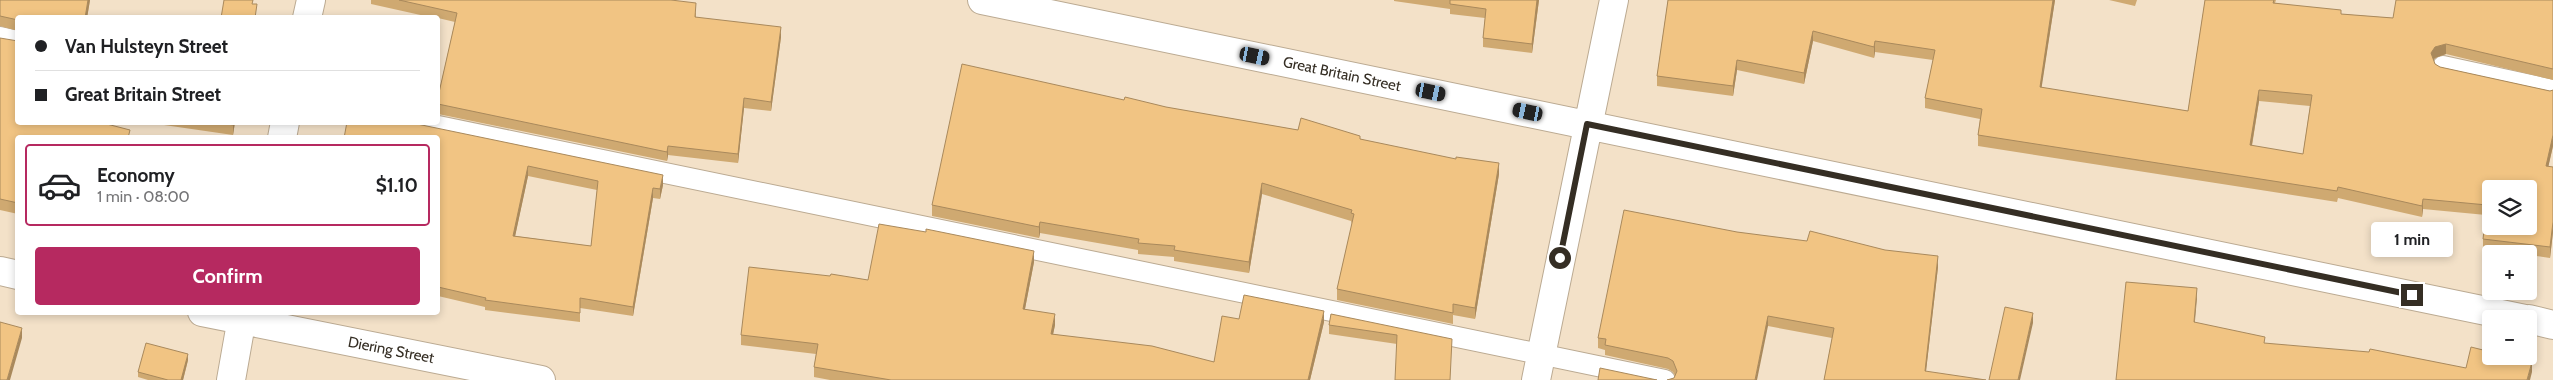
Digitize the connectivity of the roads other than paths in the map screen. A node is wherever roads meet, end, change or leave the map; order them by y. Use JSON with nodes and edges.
{"nodes":[{"id":1,"x":311,"y":0,"type":"edge"},
{"id":2,"x":982,"y":0,"type":"edge"},
{"id":3,"x":1614,"y":0,"type":"edge"},
{"id":4,"x":308,"y":15,"type":"edge"},
{"id":5,"x":0,"y":37,"type":"edge"},
{"id":6,"x":15,"y":40,"type":"edge"},
{"id":7,"x":2443,"y":66,"type":"edge"},
{"id":8,"x":2553,"y":90,"type":"edge"},
{"id":9,"x":1587,"y":124,"type":"junction"},
{"id":10,"x":433,"y":125,"type":"edge"},
{"id":11,"x":0,"y":271,"type":"edge"},
{"id":12,"x":15,"y":274,"type":"edge"},
{"id":13,"x":2484,"y":310,"type":"edge"},
{"id":14,"x":242,"y":316,"type":"edge"},
{"id":15,"x":2537,"y":321,"type":"edge"},
{"id":16,"x":2553,"y":324,"type":"edge"},
{"id":17,"x":1539,"y":367,"type":"edge"},
{"id":18,"x":231,"y":380,"type":"edge"},
{"id":19,"x":541,"y":380,"type":"edge"},
{"id":20,"x":1665,"y":380,"type":"edge"}],
"edges":[{"from":1,"to":4,"type":"street"},
{"from":2,"to":9,"type":"street","name":"Great Britain Street"},
{"from":3,"to":9,"type":"street"},
{"from":5,"to":6,"type":"lane"},
{"from":7,"to":8,"type":"lane"},
{"from":9,"to":13,"type":"street","name":"Great Britain Street"},
{"from":9,"to":17,"type":"street"},
{"from":10,"to":17,"type":"lane"},
{"from":11,"to":12,"type":"street"},
{"from":14,"to":18,"type":"street"},
{"from":14,"to":19,"type":"street","name":"Diering Street"},
{"from":15,"to":16,"type":"street","name":"Great Britain Street"},
{"from":17,"to":20,"type":"lane"}]}
